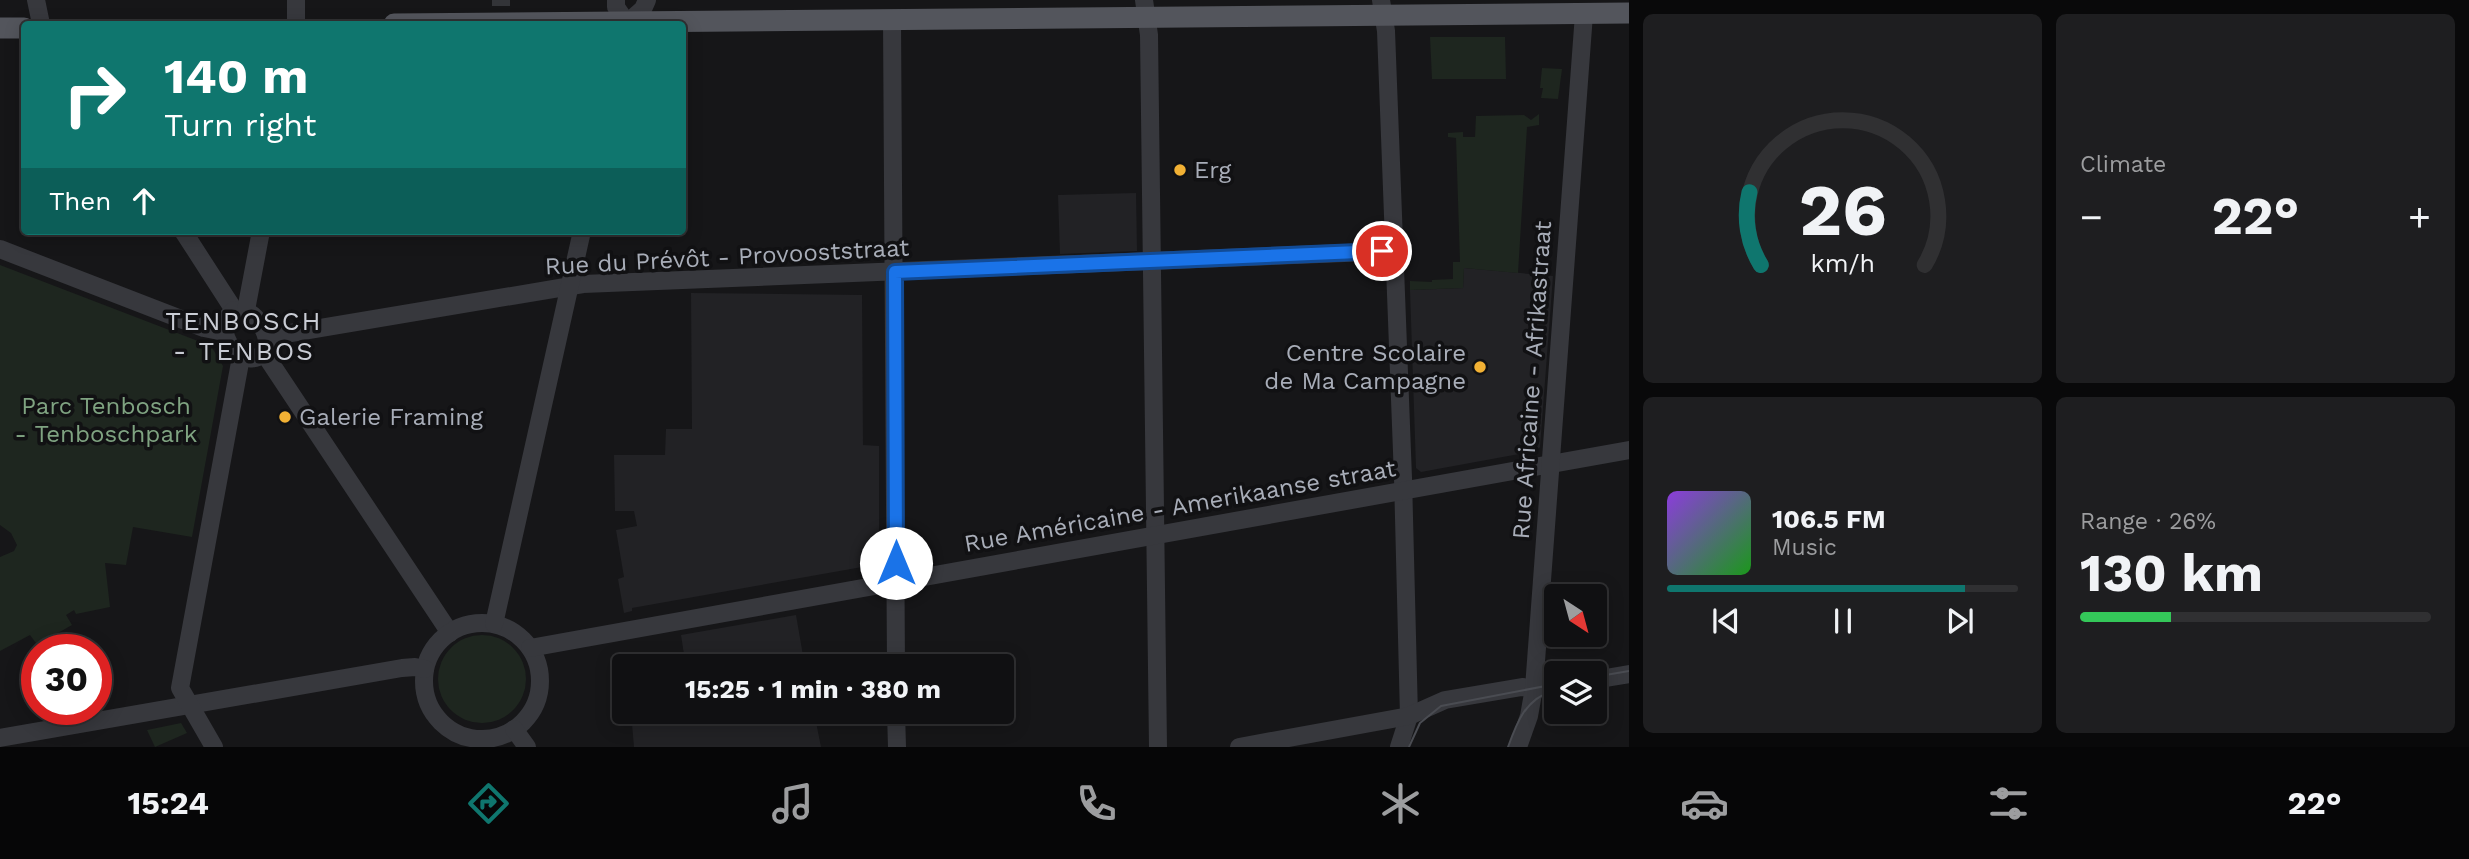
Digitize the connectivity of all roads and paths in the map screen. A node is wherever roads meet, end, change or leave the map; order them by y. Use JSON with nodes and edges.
{"nodes":[{"id":1,"x":36,"y":0,"type":"edge"},
{"id":2,"x":296,"y":0,"type":"edge"},
{"id":3,"x":616,"y":0,"type":"edge"},
{"id":4,"x":648,"y":0,"type":"edge"},
{"id":5,"x":1382,"y":8,"type":"edge"},
{"id":6,"x":1146,"y":9,"type":"edge"},
{"id":7,"x":1629,"y":13,"type":"edge"},
{"id":8,"x":1584,"y":14,"type":"junction"},
{"id":9,"x":501,"y":15,"type":"edge"},
{"id":10,"x":892,"y":20,"type":"junction"},
{"id":11,"x":40,"y":21,"type":"edge"},
{"id":12,"x":296,"y":21,"type":"edge"},
{"id":13,"x":430,"y":21,"type":"edge"},
{"id":14,"x":584,"y":21,"type":"edge"},
{"id":15,"x":624,"y":21,"type":"edge"},
{"id":16,"x":629,"y":21,"type":"edge"},
{"id":17,"x":686,"y":23,"type":"edge"},
{"id":18,"x":0,"y":28,"type":"edge"},
{"id":19,"x":21,"y":28,"type":"edge"},
{"id":20,"x":186,"y":235,"type":"edge"},
{"id":21,"x":260,"y":235,"type":"edge"},
{"id":22,"x":581,"y":235,"type":"edge"},
{"id":23,"x":0,"y":249,"type":"edge"},
{"id":24,"x":1394,"y":251,"type":"junction"},
{"id":25,"x":1152,"y":262,"type":"junction"},
{"id":26,"x":895,"y":272,"type":"junction"},
{"id":27,"x":569,"y":286,"type":"junction"},
{"id":28,"x":240,"y":310,"type":"junction"},
{"id":29,"x":224,"y":332,"type":"junction"},
{"id":30,"x":266,"y":345,"type":"junction"},
{"id":31,"x":241,"y":357,"type":"junction"},
{"id":32,"x":1629,"y":450,"type":"edge"},
{"id":33,"x":1550,"y":464,"type":"junction"},
{"id":34,"x":1403,"y":491,"type":"junction"},
{"id":35,"x":1155,"y":535,"type":"junction"},
{"id":36,"x":895,"y":581,"type":"junction"},
{"id":37,"x":494,"y":624,"type":"junction"},
{"id":38,"x":450,"y":633,"type":"junction"},
{"id":39,"x":530,"y":648,"type":"junction"},
{"id":40,"x":896,"y":654,"type":"edge"},
{"id":41,"x":425,"y":669,"type":"junction"},
{"id":42,"x":1629,"y":674,"type":"edge"},
{"id":43,"x":1607,"y":678,"type":"edge"},
{"id":44,"x":1534,"y":688,"type":"junction"},
{"id":45,"x":1544,"y":688,"type":"edge"},
{"id":46,"x":188,"y":705,"type":"junction"},
{"id":47,"x":1409,"y":716,"type":"junction"},
{"id":48,"x":896,"y":724,"type":"edge"},
{"id":49,"x":514,"y":729,"type":"junction"},
{"id":50,"x":0,"y":738,"type":"edge"},
{"id":51,"x":468,"y":742,"type":"edge"},
{"id":52,"x":214,"y":747,"type":"edge"},
{"id":53,"x":527,"y":747,"type":"edge"},
{"id":54,"x":897,"y":747,"type":"edge"},
{"id":55,"x":1158,"y":747,"type":"edge"},
{"id":56,"x":1239,"y":747,"type":"edge"},
{"id":57,"x":1399,"y":747,"type":"edge"},
{"id":58,"x":1518,"y":747,"type":"edge"}],
"edges":[{"from":1,"to":11,"type":"street"},
{"from":2,"to":12,"type":"street"},
{"from":3,"to":15,"type":"street"},
{"from":4,"to":16,"type":"street"},
{"from":5,"to":6,"type":"main road"},
{"from":5,"to":8,"type":"main road"},
{"from":5,"to":24,"type":"street"},
{"from":6,"to":10,"type":"main road"},
{"from":6,"to":25,"type":"street"},
{"from":7,"to":8,"type":"main road"},
{"from":8,"to":33,"type":"street","name":"Rue Africaine - Afrikastraat"},
{"from":9,"to":13,"type":"main road"},
{"from":9,"to":14,"type":"main road"},
{"from":10,"to":17,"type":"main road"},
{"from":10,"to":26,"type":"street"},
{"from":18,"to":19,"type":"main road"},
{"from":20,"to":28,"type":"street"},
{"from":21,"to":28,"type":"street"},
{"from":22,"to":27,"type":"street"},
{"from":23,"to":29,"type":"street"},
{"from":24,"to":25,"type":"street","name":"Rue du Prévôt - Provooststraat"},
{"from":24,"to":34,"type":"street"},
{"from":25,"to":26,"type":"street","name":"Rue du Prévôt - Provooststraat"},
{"from":25,"to":35,"type":"street"},
{"from":26,"to":27,"type":"street","name":"Rue du Prévôt - Provooststraat"},
{"from":26,"to":36,"type":"street"},
{"from":27,"to":30,"type":"street","name":"Rue du Prévôt - Provooststraat"},
{"from":27,"to":37,"type":"street"},
{"from":28,"to":29,"type":"street"},
{"from":28,"to":30,"type":"street"},
{"from":29,"to":31,"type":"street"},
{"from":30,"to":31,"type":"street"},
{"from":30,"to":38,"type":"street"},
{"from":31,"to":46,"type":"street"},
{"from":32,"to":33,"type":"street","name":"Rue Américaine - Amerikaanse straat"},
{"from":33,"to":34,"type":"street","name":"Rue Américaine - Amerikaanse straat"},
{"from":33,"to":44,"type":"street","name":"Rue Africaine - Afrikastraat"},
{"from":34,"to":35,"type":"street","name":"Rue Américaine - Amerikaanse straat"},
{"from":34,"to":47,"type":"street"},
{"from":35,"to":36,"type":"street","name":"Rue Américaine - Amerikaanse straat"},
{"from":35,"to":55,"type":"street"},
{"from":36,"to":39,"type":"street","name":"Rue Américaine - Amerikaanse straat"},
{"from":36,"to":40,"type":"street"},
{"from":37,"to":38,"type":"street"},
{"from":37,"to":39,"type":"street"},
{"from":38,"to":41,"type":"street"},
{"from":39,"to":49,"type":"street"},
{"from":41,"to":46,"type":"street"},
{"from":41,"to":51,"type":"street"},
{"from":42,"to":43,"type":"street"},
{"from":44,"to":45,"type":"street"},
{"from":44,"to":47,"type":"street"},
{"from":44,"to":58,"type":"street","name":"Rue Africaine - Afrikastraat"},
{"from":46,"to":50,"type":"street"},
{"from":46,"to":52,"type":"street"},
{"from":47,"to":56,"type":"street"},
{"from":47,"to":57,"type":"street"},
{"from":48,"to":54,"type":"street"},
{"from":49,"to":51,"type":"street"},
{"from":49,"to":53,"type":"street"}]}
